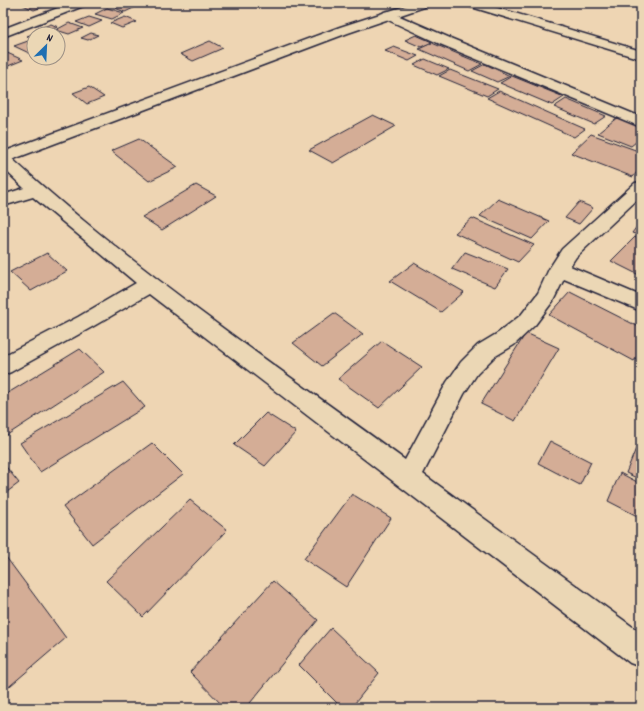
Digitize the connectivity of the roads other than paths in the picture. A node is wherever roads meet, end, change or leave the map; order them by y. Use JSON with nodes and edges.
{"nodes":[{"id":1,"x":82,"y":3,"type":"edge"},
{"id":2,"x":426,"y":3,"type":"edge"},
{"id":3,"x":469,"y":3,"type":"edge"},
{"id":4,"x":388,"y":15,"type":"junction"},
{"id":5,"x":3,"y":18,"type":"edge"},
{"id":6,"x":20,"y":26,"type":"junction"},
{"id":7,"x":3,"y":33,"type":"edge"},
{"id":8,"x":641,"y":55,"type":"edge"},
{"id":9,"x":641,"y":122,"type":"edge"},
{"id":10,"x":3,"y":158,"type":"edge"},
{"id":11,"x":641,"y":186,"type":"edge"},
{"id":12,"x":36,"y":190,"type":"junction"},
{"id":13,"x":3,"y":201,"type":"edge"},
{"id":14,"x":559,"y":269,"type":"junction"},
{"id":15,"x":150,"y":284,"type":"junction"},
{"id":16,"x":641,"y":304,"type":"edge"},
{"id":17,"x":3,"y":366,"type":"edge"},
{"id":18,"x":408,"y":477,"type":"junction"},
{"id":19,"x":641,"y":652,"type":"edge"}],
"edges":[{"from":1,"to":6,"type":"street"},
{"from":2,"to":4,"type":"street"},
{"from":3,"to":8,"type":"street"},
{"from":4,"to":9,"type":"street"},
{"from":4,"to":10,"type":"street"},
{"from":5,"to":6,"type":"street"},
{"from":6,"to":7,"type":"street"},
{"from":10,"to":12,"type":"street"},
{"from":11,"to":14,"type":"street"},
{"from":12,"to":13,"type":"street"},
{"from":12,"to":15,"type":"street"},
{"from":14,"to":16,"type":"street"},
{"from":14,"to":18,"type":"street"},
{"from":15,"to":17,"type":"street"},
{"from":15,"to":18,"type":"street"},
{"from":18,"to":19,"type":"street"}]}
